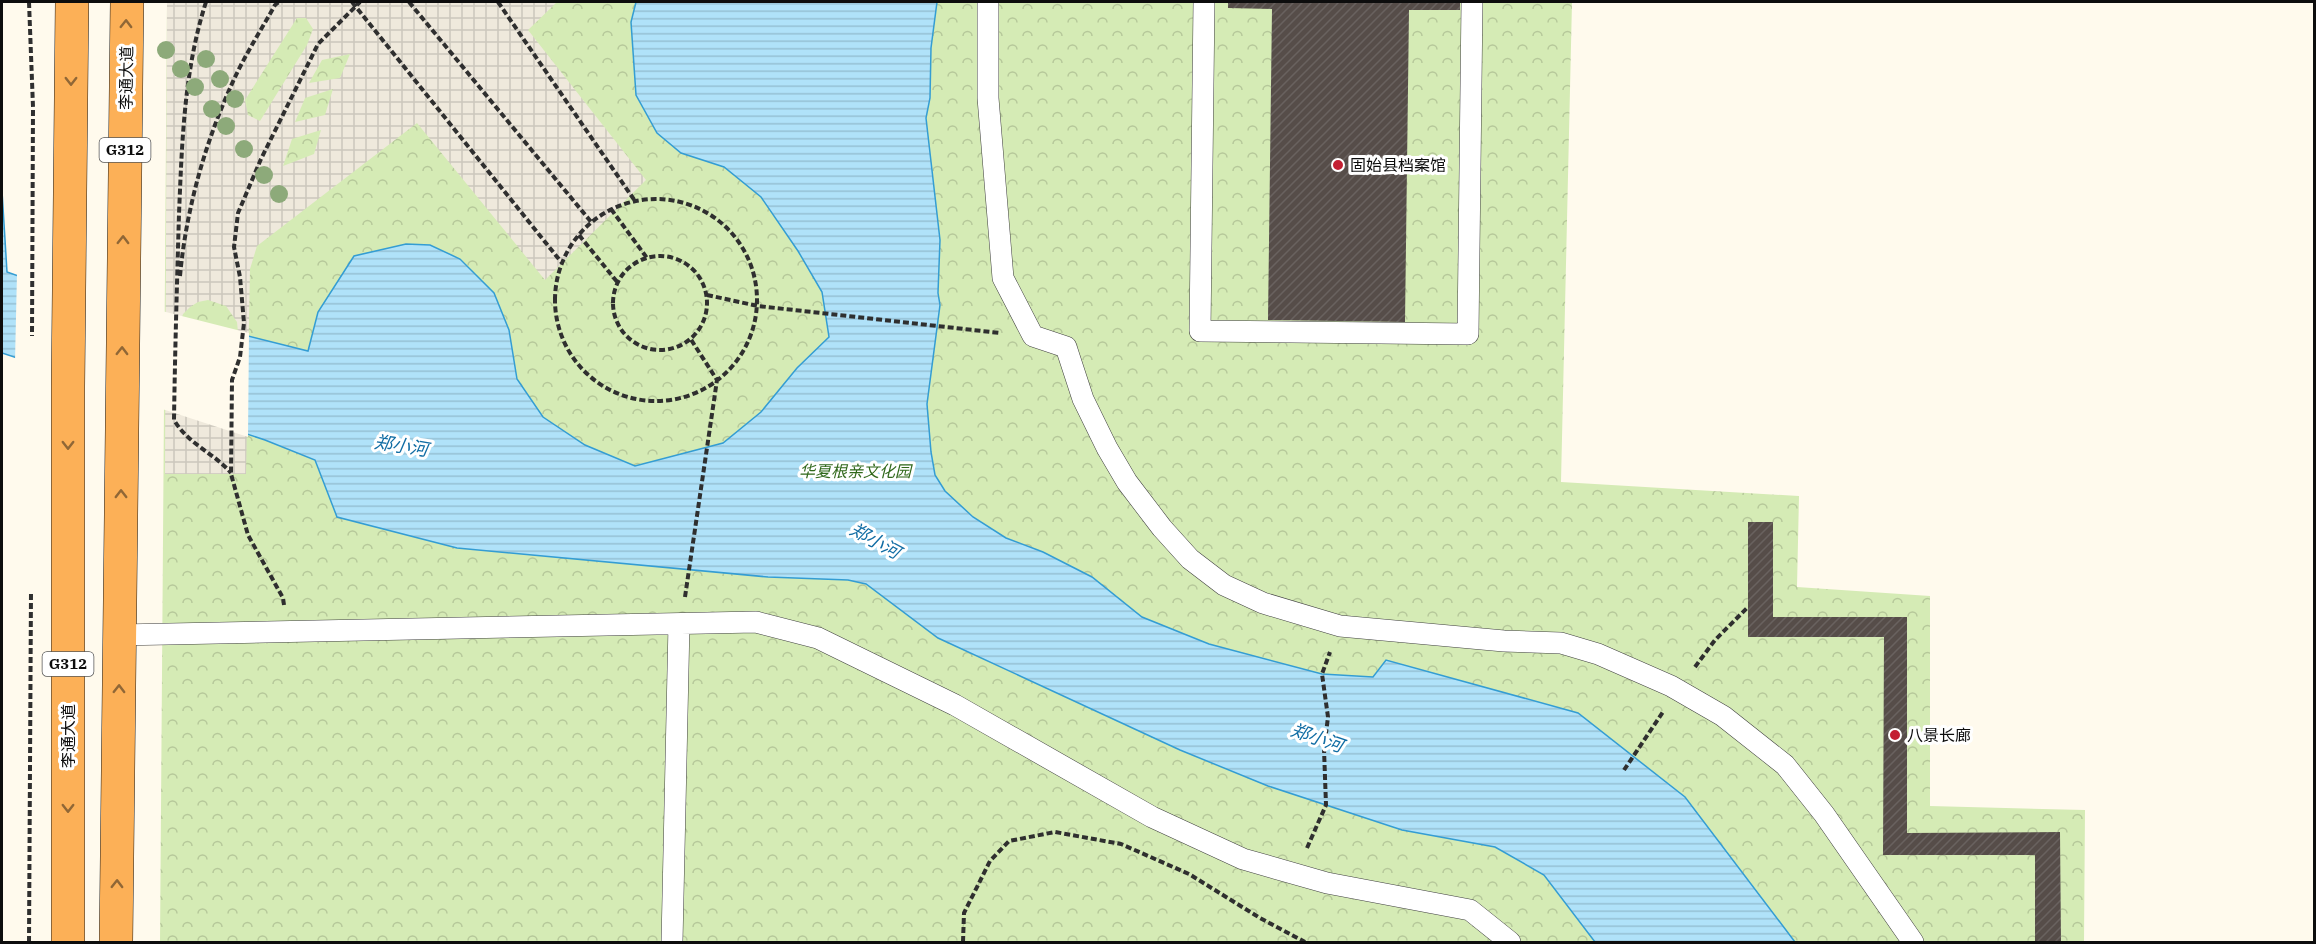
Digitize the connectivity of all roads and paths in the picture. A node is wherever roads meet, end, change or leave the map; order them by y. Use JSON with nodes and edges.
{"nodes":[{"id":1,"x":29,"y":2,"type":"edge"},
{"id":2,"x":72,"y":2,"type":"edge"},
{"id":3,"x":127,"y":2,"type":"edge"},
{"id":4,"x":206,"y":2,"type":"edge"},
{"id":5,"x":279,"y":2,"type":"edge"},
{"id":6,"x":360,"y":2,"type":"edge"},
{"id":7,"x":409,"y":2,"type":"edge"},
{"id":8,"x":498,"y":2,"type":"edge"},
{"id":9,"x":988,"y":2,"type":"edge"},
{"id":10,"x":1204,"y":2,"type":"edge"},
{"id":11,"x":1472,"y":2,"type":"edge"},
{"id":12,"x":354,"y":4,"type":"edge"},
{"id":13,"x":635,"y":201,"type":"junction"},
{"id":14,"x":611,"y":209,"type":"junction"},
{"id":15,"x":592,"y":223,"type":"junction"},
{"id":16,"x":579,"y":235,"type":"junction"},
{"id":17,"x":647,"y":258,"type":"junction"},
{"id":18,"x":562,"y":263,"type":"junction"},
{"id":19,"x":618,"y":283,"type":"junction"},
{"id":20,"x":707,"y":295,"type":"junction"},
{"id":21,"x":758,"y":306,"type":"junction"},
{"id":22,"x":176,"y":313,"type":"junction"},
{"id":23,"x":981,"y":331,"type":"dead end"},
{"id":24,"x":690,"y":338,"type":"junction"},
{"id":25,"x":32,"y":341,"type":"dead end"},
{"id":26,"x":717,"y":380,"type":"junction"},
{"id":27,"x":231,"y":474,"type":"junction"},
{"id":28,"x":688,"y":585,"type":"dead end"},
{"id":29,"x":31,"y":588,"type":"dead end"},
{"id":30,"x":679,"y":624,"type":"junction"},
{"id":31,"x":288,"y":632,"type":"junction"},
{"id":32,"x":119,"y":635,"type":"junction"},
{"id":33,"x":1331,"y":650,"type":"dead end"},
{"id":34,"x":1320,"y":818,"type":"dead end"},
{"id":35,"x":29,"y":942,"type":"edge"},
{"id":36,"x":68,"y":942,"type":"edge"},
{"id":37,"x":116,"y":942,"type":"edge"},
{"id":38,"x":672,"y":942,"type":"edge"},
{"id":39,"x":963,"y":942,"type":"edge"},
{"id":40,"x":1305,"y":942,"type":"edge"},
{"id":41,"x":1510,"y":942,"type":"edge"},
{"id":42,"x":1913,"y":942,"type":"edge"}],
"edges":[{"from":1,"to":25,"type":"path"},
{"from":2,"to":36,"type":"highway","name":"李通大道","number":"G312","one_way":true},
{"from":32,"to":3,"type":"highway","name":"李通大道","number":"G312","one_way":true},
{"from":4,"to":22,"type":"path"},
{"from":5,"to":22,"type":"path"},
{"from":6,"to":12,"type":"path"},
{"from":7,"to":15,"type":"path"},
{"from":8,"to":13,"type":"path"},
{"from":9,"to":42,"type":"lane"},
{"from":10,"to":11,"type":"lane"},
{"from":12,"to":18,"type":"path"},
{"from":12,"to":27,"type":"path"},
{"from":13,"to":14,"type":"path"},
{"from":13,"to":21,"type":"path"},
{"from":14,"to":15,"type":"path"},
{"from":14,"to":17,"type":"path"},
{"from":15,"to":16,"type":"path"},
{"from":16,"to":18,"type":"path"},
{"from":16,"to":19,"type":"path"},
{"from":17,"to":19,"type":"path"},
{"from":17,"to":20,"type":"path"},
{"from":18,"to":26,"type":"path"},
{"from":19,"to":24,"type":"path"},
{"from":20,"to":21,"type":"path"},
{"from":20,"to":24,"type":"path"},
{"from":21,"to":23,"type":"path"},
{"from":21,"to":26,"type":"path"},
{"from":22,"to":27,"type":"path"},
{"from":24,"to":26,"type":"path"},
{"from":26,"to":28,"type":"path"},
{"from":27,"to":31,"type":"path"},
{"from":29,"to":35,"type":"path"},
{"from":30,"to":31,"type":"lane"},
{"from":30,"to":38,"type":"lane"},
{"from":30,"to":41,"type":"lane"},
{"from":31,"to":32,"type":"lane"},
{"from":37,"to":32,"type":"highway","number":"G312","one_way":true},
{"from":33,"to":34,"type":"path"},
{"from":39,"to":40,"type":"path"}]}
